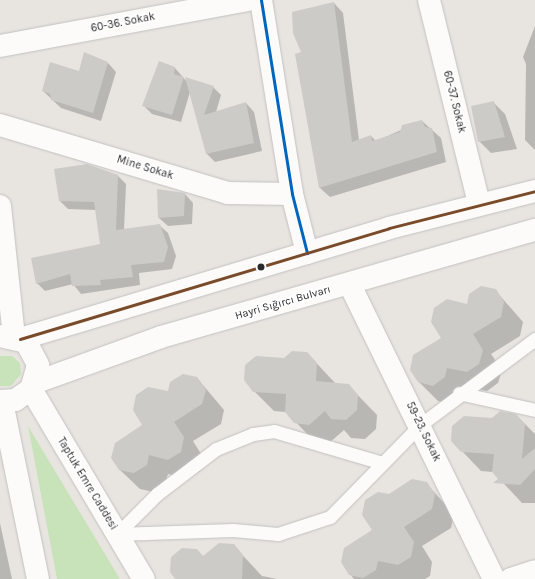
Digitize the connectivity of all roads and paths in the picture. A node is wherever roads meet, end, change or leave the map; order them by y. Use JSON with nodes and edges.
{"nodes":[{"id":1,"x":247,"y":0,"type":"edge"},
{"id":2,"x":261,"y":0,"type":"edge"},
{"id":3,"x":429,"y":0,"type":"edge"},
{"id":4,"x":0,"y":46,"type":"edge"},
{"id":5,"x":0,"y":125,"type":"edge"},
{"id":6,"x":535,"y":191,"type":"edge"},
{"id":7,"x":292,"y":194,"type":"junction"},
{"id":8,"x":479,"y":204,"type":"junction"},
{"id":9,"x":0,"y":206,"type":"edge"},
{"id":10,"x":535,"y":230,"type":"edge"},
{"id":11,"x":307,"y":253,"type":"junction"},
{"id":12,"x":350,"y":285,"type":"junction"},
{"id":13,"x":11,"y":337,"type":"edge"},
{"id":14,"x":535,"y":339,"type":"edge"},
{"id":15,"x":33,"y":386,"type":"junction"},
{"id":16,"x":459,"y":393,"type":"junction"},
{"id":17,"x":1,"y":402,"type":"edge"},
{"id":18,"x":535,"y":410,"type":"edge"},
{"id":19,"x":420,"y":425,"type":"junction"},
{"id":20,"x":382,"y":463,"type":"junction"},
{"id":21,"x":117,"y":534,"type":"junction"},
{"id":22,"x":535,"y":571,"type":"edge"},
{"id":23,"x":38,"y":579,"type":"edge"},
{"id":24,"x":144,"y":579,"type":"edge"},
{"id":25,"x":494,"y":579,"type":"edge"},
{"id":26,"x":511,"y":579,"type":"edge"}],
"edges":[{"from":1,"to":4,"type":"street","name":"60-36. Sokak"},
{"from":2,"to":7,"type":"street"},
{"from":3,"to":8,"type":"street","name":"60-37. Sokak"},
{"from":5,"to":7,"type":"street","name":"Mine Sokak"},
{"from":6,"to":8,"type":"street"},
{"from":7,"to":11,"type":"street"},
{"from":8,"to":11,"type":"street"},
{"from":9,"to":13,"type":"street"},
{"from":10,"to":12,"type":"street","name":"Hayri Sığırcı Bulvarı"},
{"from":11,"to":13,"type":"street"},
{"from":12,"to":15,"type":"street","name":"Hayri Sığırcı Bulvarı"},
{"from":12,"to":19,"type":"street","name":"59-23. Sokak"},
{"from":13,"to":15,"type":"street"},
{"from":14,"to":16,"type":"lane"},
{"from":15,"to":17,"type":"street","name":"Hayri Sığırcı Bulvarı"},
{"from":15,"to":21,"type":"street","name":"Taptuk Emre Caddesi"},
{"from":16,"to":18,"type":"lane"},
{"from":16,"to":19,"type":"lane"},
{"from":17,"to":23,"type":"street"},
{"from":19,"to":20,"type":"lane"},
{"from":19,"to":25,"type":"street","name":"59-23. Sokak"},
{"from":20,"to":21,"type":"lane"},
{"from":20,"to":21,"type":"lane"},
{"from":21,"to":24,"type":"street","name":"Taptuk Emre Caddesi"},
{"from":22,"to":26,"type":"street"}]}
